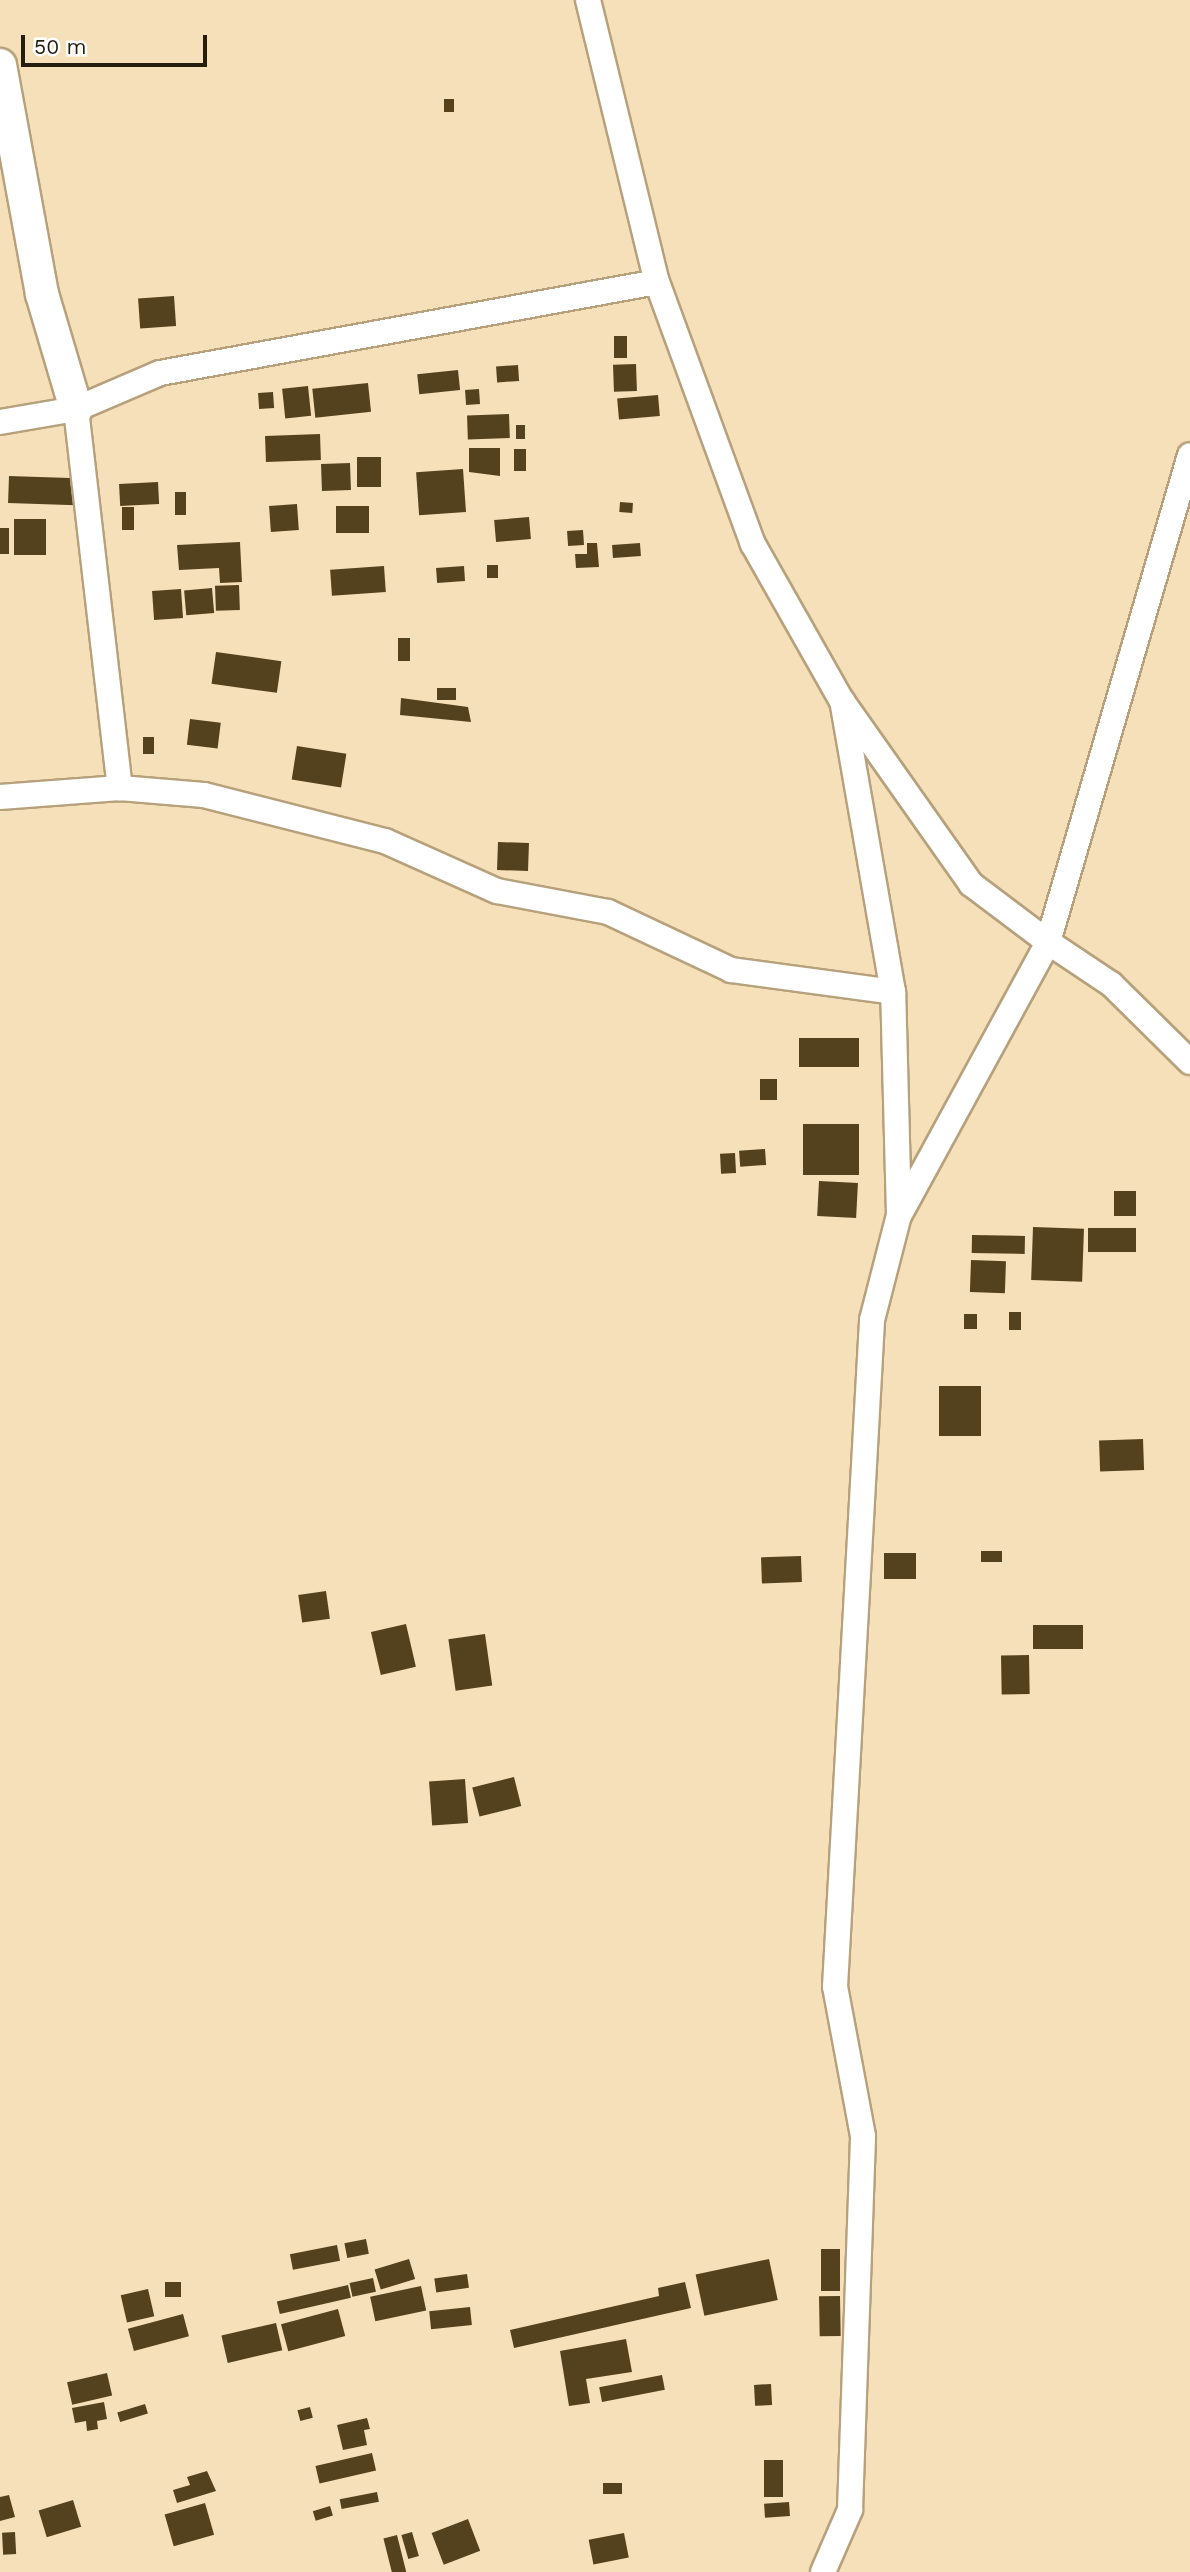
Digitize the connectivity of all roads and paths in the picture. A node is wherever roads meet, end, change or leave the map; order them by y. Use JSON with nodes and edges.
{"nodes":[{"id":1,"x":588,"y":0,"type":"edge"},
{"id":2,"x":0,"y":65,"type":"edge"},
{"id":3,"x":657,"y":282,"type":"junction"},
{"id":4,"x":76,"y":409,"type":"junction"},
{"id":5,"x":0,"y":422,"type":"edge"},
{"id":6,"x":1190,"y":455,"type":"edge"},
{"id":7,"x":842,"y":701,"type":"junction"},
{"id":8,"x":120,"y":788,"type":"junction"},
{"id":9,"x":0,"y":797,"type":"edge"},
{"id":10,"x":1048,"y":942,"type":"junction"},
{"id":11,"x":893,"y":992,"type":"junction"},
{"id":12,"x":1190,"y":1062,"type":"edge"},
{"id":13,"x":899,"y":1215,"type":"junction"},
{"id":14,"x":823,"y":2572,"type":"edge"}],
"edges":[{"from":1,"to":3,"type":"street"},
{"from":2,"to":4,"type":"street"},
{"from":3,"to":4,"type":"street"},
{"from":3,"to":7,"type":"street"},
{"from":4,"to":5,"type":"street"},
{"from":4,"to":8,"type":"street"},
{"from":6,"to":10,"type":"street"},
{"from":7,"to":10,"type":"street"},
{"from":7,"to":11,"type":"street"},
{"from":8,"to":9,"type":"street"},
{"from":8,"to":11,"type":"street"},
{"from":10,"to":12,"type":"street"},
{"from":10,"to":13,"type":"street"},
{"from":11,"to":13,"type":"street"},
{"from":13,"to":14,"type":"street"}]}
